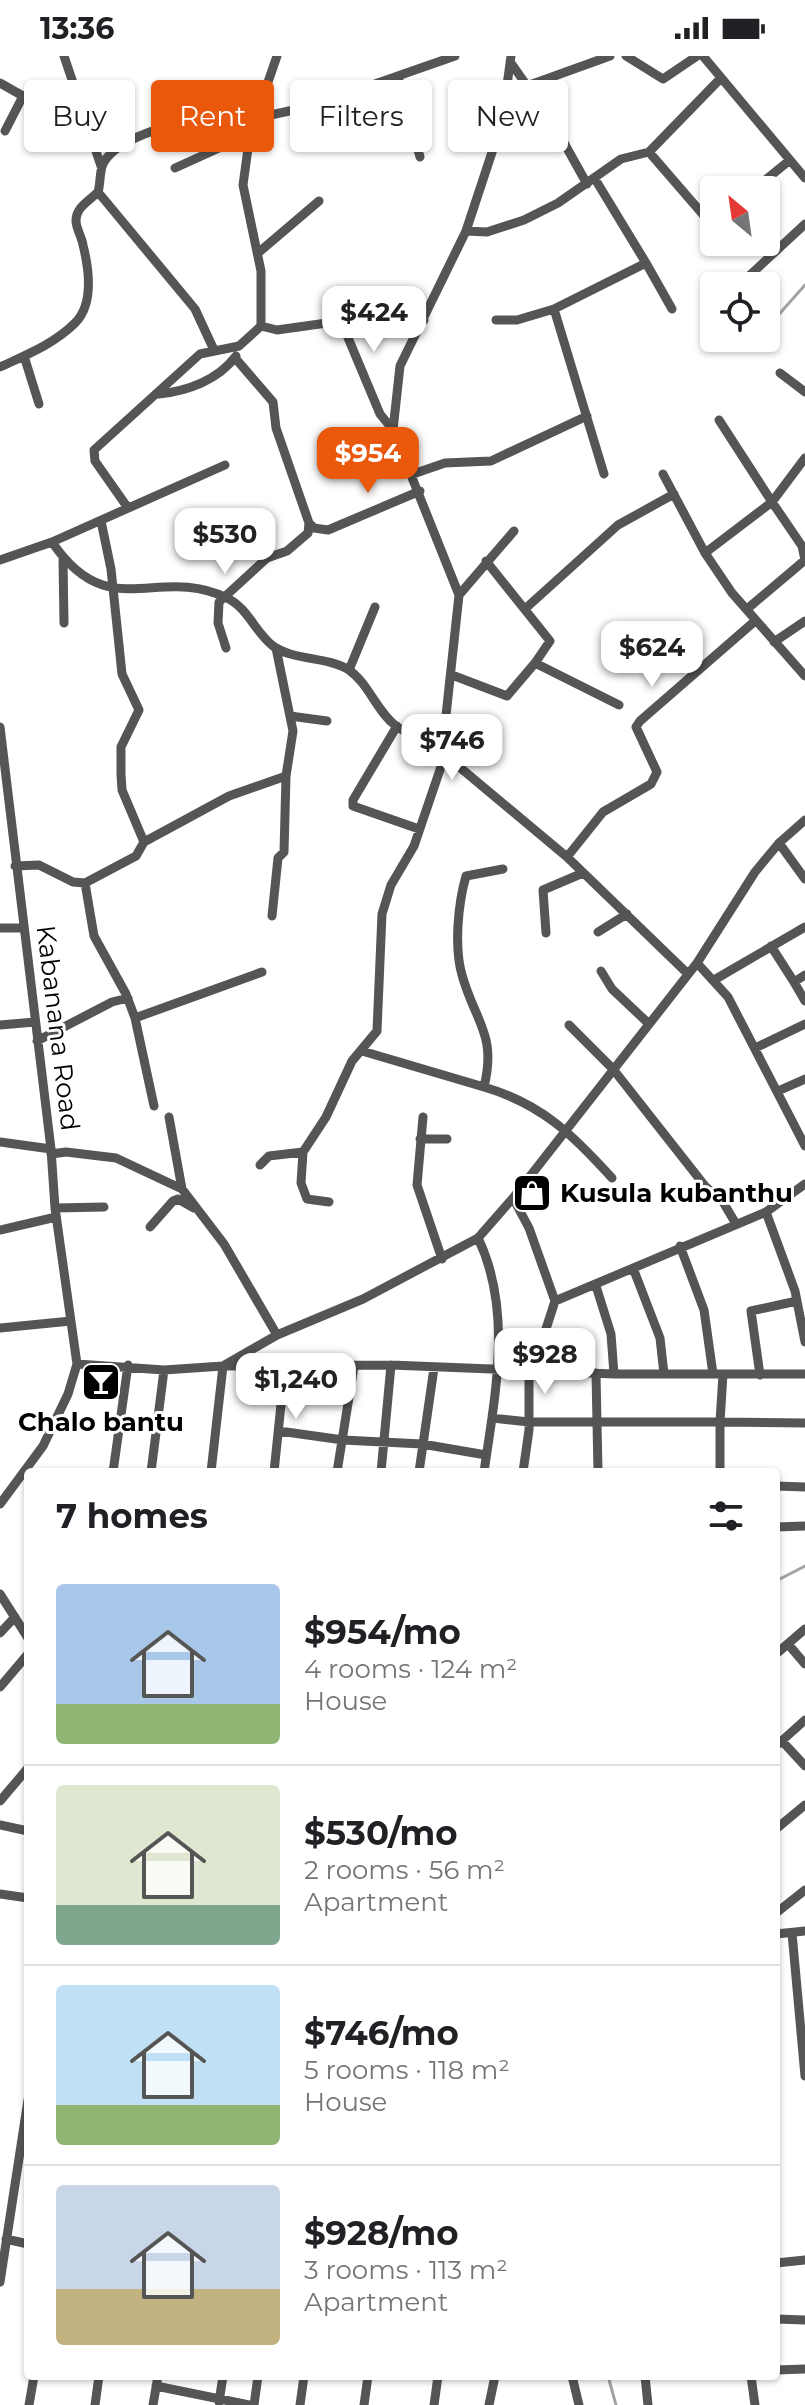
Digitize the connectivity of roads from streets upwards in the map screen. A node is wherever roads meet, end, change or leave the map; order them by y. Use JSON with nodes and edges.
{"nodes":[{"id":1,"x":64,"y":56,"type":"edge"},
{"id":2,"x":277,"y":56,"type":"edge"},
{"id":3,"x":455,"y":56,"type":"edge"},
{"id":4,"x":610,"y":56,"type":"edge"},
{"id":5,"x":626,"y":56,"type":"edge"},
{"id":6,"x":700,"y":56,"type":"edge"},
{"id":7,"x":511,"y":60,"type":"edge"},
{"id":8,"x":398,"y":77,"type":"junction"},
{"id":9,"x":721,"y":78,"type":"junction"},
{"id":10,"x":268,"y":80,"type":"edge"},
{"id":11,"x":389,"y":80,"type":"edge"},
{"id":12,"x":521,"y":80,"type":"edge"},
{"id":13,"x":543,"y":80,"type":"edge"},
{"id":14,"x":0,"y":83,"type":"edge"},
{"id":15,"x":5,"y":131,"type":"dead end"},
{"id":16,"x":151,"y":134,"type":"edge"},
{"id":17,"x":568,"y":146,"type":"edge"},
{"id":18,"x":210,"y":152,"type":"edge"},
{"id":19,"x":248,"y":152,"type":"edge"},
{"id":20,"x":649,"y":152,"type":"junction"},
{"id":21,"x":420,"y":157,"type":"dead end"},
{"id":22,"x":790,"y":160,"type":"junction"},
{"id":23,"x":101,"y":166,"type":"junction"},
{"id":24,"x":175,"y":168,"type":"dead end"},
{"id":25,"x":770,"y":176,"type":"edge"},
{"id":26,"x":805,"y":178,"type":"edge"},
{"id":27,"x":591,"y":182,"type":"junction"},
{"id":28,"x":98,"y":192,"type":"junction"},
{"id":29,"x":319,"y":201,"type":"dead end"},
{"id":30,"x":700,"y":211,"type":"edge"},
{"id":31,"x":805,"y":224,"type":"edge"},
{"id":32,"x":466,"y":231,"type":"junction"},
{"id":33,"x":258,"y":253,"type":"junction"},
{"id":34,"x":646,"y":263,"type":"junction"},
{"id":35,"x":753,"y":272,"type":"edge"},
{"id":36,"x":554,"y":309,"type":"junction"},
{"id":37,"x":672,"y":309,"type":"dead end"},
{"id":38,"x":424,"y":320,"type":"junction"},
{"id":39,"x":496,"y":320,"type":"dead end"},
{"id":40,"x":341,"y":321,"type":"junction"},
{"id":41,"x":261,"y":326,"type":"junction"},
{"id":42,"x":239,"y":346,"type":"junction"},
{"id":43,"x":214,"y":350,"type":"junction"},
{"id":44,"x":24,"y":356,"type":"junction"},
{"id":45,"x":236,"y":359,"type":"junction"},
{"id":46,"x":0,"y":367,"type":"edge"},
{"id":47,"x":780,"y":373,"type":"dead end"},
{"id":48,"x":805,"y":392,"type":"edge"},
{"id":49,"x":159,"y":394,"type":"junction"},
{"id":50,"x":39,"y":404,"type":"dead end"},
{"id":51,"x":587,"y":416,"type":"junction"},
{"id":52,"x":719,"y":420,"type":"dead end"},
{"id":53,"x":393,"y":430,"type":"junction"},
{"id":54,"x":805,"y":458,"type":"edge"},
{"id":55,"x":225,"y":465,"type":"dead end"},
{"id":56,"x":413,"y":474,"type":"junction"},
{"id":57,"x":604,"y":474,"type":"dead end"},
{"id":58,"x":663,"y":474,"type":"dead end"},
{"id":59,"x":420,"y":491,"type":"junction"},
{"id":60,"x":674,"y":494,"type":"junction"},
{"id":61,"x":772,"y":502,"type":"junction"},
{"id":62,"x":128,"y":508,"type":"junction"},
{"id":63,"x":101,"y":521,"type":"junction"},
{"id":64,"x":309,"y":523,"type":"junction"},
{"id":65,"x":514,"y":531,"type":"dead end"},
{"id":66,"x":52,"y":542,"type":"junction"},
{"id":67,"x":705,"y":553,"type":"junction"},
{"id":68,"x":63,"y":559,"type":"junction"},
{"id":69,"x":0,"y":560,"type":"edge"},
{"id":70,"x":486,"y":561,"type":"junction"},
{"id":71,"x":113,"y":589,"type":"junction"},
{"id":72,"x":459,"y":595,"type":"junction"},
{"id":73,"x":226,"y":597,"type":"junction"},
{"id":74,"x":375,"y":607,"type":"dead end"},
{"id":75,"x":526,"y":608,"type":"junction"},
{"id":76,"x":747,"y":609,"type":"junction"},
{"id":77,"x":755,"y":621,"type":"junction"},
{"id":78,"x":805,"y":621,"type":"edge"},
{"id":79,"x":64,"y":623,"type":"dead end"},
{"id":80,"x":774,"y":642,"type":"junction"},
{"id":81,"x":226,"y":648,"type":"dead end"},
{"id":82,"x":276,"y":648,"type":"junction"},
{"id":83,"x":535,"y":663,"type":"junction"},
{"id":84,"x":349,"y":670,"type":"junction"},
{"id":85,"x":452,"y":675,"type":"junction"},
{"id":86,"x":805,"y":676,"type":"edge"},
{"id":87,"x":619,"y":705,"type":"dead end"},
{"id":88,"x":290,"y":716,"type":"junction"},
{"id":89,"x":327,"y":721,"type":"dead end"},
{"id":90,"x":397,"y":726,"type":"junction"},
{"id":91,"x":0,"y":727,"type":"edge"},
{"id":92,"x":445,"y":753,"type":"junction"},
{"id":93,"x":286,"y":776,"type":"junction"},
{"id":94,"x":805,"y":820,"type":"edge"},
{"id":95,"x":419,"y":829,"type":"junction"},
{"id":96,"x":144,"y":842,"type":"junction"},
{"id":97,"x":779,"y":843,"type":"junction"},
{"id":98,"x":567,"y":857,"type":"junction"},
{"id":99,"x":15,"y":866,"type":"junction"},
{"id":100,"x":503,"y":869,"type":"dead end"},
{"id":101,"x":583,"y":873,"type":"junction"},
{"id":102,"x":805,"y":879,"type":"edge"},
{"id":103,"x":85,"y":883,"type":"junction"},
{"id":104,"x":627,"y":914,"type":"junction"},
{"id":105,"x":272,"y":916,"type":"dead end"},
{"id":106,"x":805,"y":927,"type":"edge"},
{"id":107,"x":0,"y":928,"type":"edge"},
{"id":108,"x":23,"y":928,"type":"junction"},
{"id":109,"x":598,"y":932,"type":"dead end"},
{"id":110,"x":546,"y":933,"type":"dead end"},
{"id":111,"x":771,"y":946,"type":"junction"},
{"id":112,"x":697,"y":963,"type":"junction"},
{"id":113,"x":601,"y":971,"type":"dead end"},
{"id":114,"x":262,"y":972,"type":"dead end"},
{"id":115,"x":688,"y":974,"type":"junction"},
{"id":116,"x":805,"y":975,"type":"edge"},
{"id":117,"x":714,"y":980,"type":"junction"},
{"id":118,"x":794,"y":982,"type":"junction"},
{"id":119,"x":128,"y":998,"type":"junction"},
{"id":120,"x":805,"y":1001,"type":"edge"},
{"id":121,"x":135,"y":1018,"type":"junction"},
{"id":122,"x":35,"y":1022,"type":"junction"},
{"id":123,"x":648,"y":1023,"type":"junction"},
{"id":124,"x":805,"y":1024,"type":"edge"},
{"id":125,"x":0,"y":1025,"type":"edge"},
{"id":126,"x":569,"y":1025,"type":"dead end"},
{"id":127,"x":37,"y":1041,"type":"junction"},
{"id":128,"x":755,"y":1048,"type":"junction"},
{"id":129,"x":362,"y":1051,"type":"junction"},
{"id":130,"x":613,"y":1069,"type":"junction"},
{"id":131,"x":805,"y":1079,"type":"edge"},
{"id":132,"x":484,"y":1087,"type":"junction"},
{"id":133,"x":778,"y":1091,"type":"junction"},
{"id":134,"x":154,"y":1106,"type":"dead end"},
{"id":135,"x":169,"y":1117,"type":"dead end"},
{"id":136,"x":423,"y":1117,"type":"dead end"},
{"id":137,"x":567,"y":1129,"type":"junction"},
{"id":138,"x":420,"y":1139,"type":"junction"},
{"id":139,"x":447,"y":1139,"type":"dead end"},
{"id":140,"x":804,"y":1139,"type":"edge"},
{"id":141,"x":0,"y":1142,"type":"edge"},
{"id":142,"x":51,"y":1152,"type":"junction"},
{"id":143,"x":303,"y":1152,"type":"junction"},
{"id":144,"x":260,"y":1165,"type":"dead end"},
{"id":145,"x":612,"y":1178,"type":"dead end"},
{"id":146,"x":805,"y":1184,"type":"edge"},
{"id":147,"x":182,"y":1189,"type":"junction"},
{"id":148,"x":513,"y":1198,"type":"junction"},
{"id":149,"x":329,"y":1202,"type":"dead end"},
{"id":150,"x":104,"y":1207,"type":"dead end"},
{"id":151,"x":194,"y":1208,"type":"junction"},
{"id":152,"x":766,"y":1212,"type":"junction"},
{"id":153,"x":55,"y":1213,"type":"junction"},
{"id":154,"x":736,"y":1224,"type":"junction"},
{"id":155,"x":150,"y":1227,"type":"dead end"},
{"id":156,"x":0,"y":1230,"type":"edge"},
{"id":157,"x":478,"y":1238,"type":"junction"},
{"id":158,"x":680,"y":1246,"type":"junction"},
{"id":159,"x":442,"y":1259,"type":"junction"},
{"id":160,"x":633,"y":1268,"type":"junction"},
{"id":161,"x":596,"y":1286,"type":"junction"},
{"id":162,"x":555,"y":1301,"type":"junction"},
{"id":163,"x":797,"y":1301,"type":"junction"},
{"id":164,"x":71,"y":1321,"type":"junction"},
{"id":165,"x":0,"y":1328,"type":"edge"},
{"id":166,"x":277,"y":1335,"type":"junction"},
{"id":167,"x":805,"y":1342,"type":"edge"},
{"id":168,"x":77,"y":1364,"type":"junction"},
{"id":169,"x":128,"y":1365,"type":"junction"},
{"id":170,"x":391,"y":1365,"type":"junction"},
{"id":171,"x":223,"y":1366,"type":"junction"},
{"id":172,"x":285,"y":1366,"type":"junction"},
{"id":173,"x":354,"y":1366,"type":"junction"},
{"id":174,"x":434,"y":1368,"type":"junction"},
{"id":175,"x":496,"y":1369,"type":"junction"},
{"id":176,"x":164,"y":1370,"type":"junction"},
{"id":177,"x":529,"y":1370,"type":"junction"},
{"id":178,"x":551,"y":1371,"type":"junction"},
{"id":179,"x":596,"y":1373,"type":"junction"},
{"id":180,"x":614,"y":1374,"type":"junction"},
{"id":181,"x":664,"y":1374,"type":"junction"},
{"id":182,"x":718,"y":1374,"type":"junction"},
{"id":183,"x":805,"y":1374,"type":"edge"},
{"id":184,"x":760,"y":1375,"type":"junction"},
{"id":185,"x":492,"y":1418,"type":"junction"},
{"id":186,"x":529,"y":1422,"type":"junction"},
{"id":187,"x":597,"y":1422,"type":"junction"},
{"id":188,"x":720,"y":1422,"type":"junction"},
{"id":189,"x":805,"y":1423,"type":"edge"},
{"id":190,"x":279,"y":1431,"type":"junction"},
{"id":191,"x":343,"y":1440,"type":"junction"},
{"id":192,"x":385,"y":1441,"type":"junction"},
{"id":193,"x":422,"y":1444,"type":"junction"},
{"id":194,"x":486,"y":1455,"type":"junction"},
{"id":195,"x":27,"y":1468,"type":"edge"},
{"id":196,"x":114,"y":1468,"type":"edge"},
{"id":197,"x":152,"y":1468,"type":"edge"},
{"id":198,"x":211,"y":1468,"type":"edge"},
{"id":199,"x":274,"y":1468,"type":"edge"},
{"id":200,"x":338,"y":1468,"type":"edge"},
{"id":201,"x":382,"y":1468,"type":"edge"},
{"id":202,"x":419,"y":1468,"type":"edge"},
{"id":203,"x":484,"y":1468,"type":"edge"},
{"id":204,"x":523,"y":1468,"type":"edge"},
{"id":205,"x":598,"y":1468,"type":"edge"},
{"id":206,"x":720,"y":1468,"type":"edge"},
{"id":207,"x":24,"y":1472,"type":"edge"},
{"id":208,"x":780,"y":1486,"type":"edge"},
{"id":209,"x":805,"y":1487,"type":"edge"},
{"id":210,"x":0,"y":1504,"type":"edge"},
{"id":211,"x":805,"y":1526,"type":"edge"},
{"id":212,"x":780,"y":1527,"type":"edge"},
{"id":213,"x":0,"y":1594,"type":"edge"},
{"id":214,"x":15,"y":1617,"type":"junction"},
{"id":215,"x":805,"y":1629,"type":"edge"},
{"id":216,"x":24,"y":1632,"type":"edge"},
{"id":217,"x":0,"y":1633,"type":"edge"},
{"id":218,"x":788,"y":1644,"type":"junction"},
{"id":219,"x":780,"y":1651,"type":"edge"},
{"id":220,"x":24,"y":1659,"type":"edge"},
{"id":221,"x":805,"y":1664,"type":"edge"},
{"id":222,"x":0,"y":1687,"type":"edge"},
{"id":223,"x":805,"y":1720,"type":"edge"},
{"id":224,"x":781,"y":1742,"type":"edge"},
{"id":225,"x":805,"y":1766,"type":"edge"},
{"id":226,"x":24,"y":1773,"type":"edge"},
{"id":227,"x":0,"y":1801,"type":"edge"},
{"id":228,"x":805,"y":1805,"type":"edge"},
{"id":229,"x":0,"y":1825,"type":"edge"},
{"id":230,"x":780,"y":1825,"type":"edge"},
{"id":231,"x":24,"y":1830,"type":"edge"},
{"id":232,"x":805,"y":1890,"type":"edge"},
{"id":233,"x":0,"y":1894,"type":"edge"},
{"id":234,"x":24,"y":1897,"type":"edge"},
{"id":235,"x":780,"y":1910,"type":"edge"},
{"id":236,"x":805,"y":1931,"type":"edge"},
{"id":237,"x":792,"y":1933,"type":"junction"},
{"id":238,"x":780,"y":1934,"type":"edge"},
{"id":239,"x":805,"y":2076,"type":"edge"},
{"id":240,"x":24,"y":2127,"type":"edge"},
{"id":241,"x":6,"y":2239,"type":"junction"},
{"id":242,"x":24,"y":2243,"type":"edge"},
{"id":243,"x":805,"y":2260,"type":"edge"},
{"id":244,"x":780,"y":2263,"type":"edge"},
{"id":245,"x":0,"y":2282,"type":"edge"},
{"id":246,"x":780,"y":2319,"type":"edge"},
{"id":247,"x":805,"y":2320,"type":"edge"},
{"id":248,"x":805,"y":2369,"type":"edge"},
{"id":249,"x":780,"y":2370,"type":"edge"},
{"id":250,"x":33,"y":2380,"type":"edge"},
{"id":251,"x":98,"y":2380,"type":"edge"},
{"id":252,"x":222,"y":2380,"type":"edge"},
{"id":253,"x":257,"y":2380,"type":"edge"},
{"id":254,"x":303,"y":2380,"type":"edge"},
{"id":255,"x":367,"y":2380,"type":"edge"},
{"id":256,"x":437,"y":2380,"type":"edge"},
{"id":257,"x":494,"y":2380,"type":"edge"},
{"id":258,"x":573,"y":2380,"type":"edge"},
{"id":259,"x":645,"y":2380,"type":"edge"},
{"id":260,"x":752,"y":2380,"type":"edge"},
{"id":261,"x":157,"y":2381,"type":"edge"},
{"id":262,"x":219,"y":2402,"type":"edge"},
{"id":263,"x":29,"y":2405,"type":"edge"},
{"id":264,"x":95,"y":2405,"type":"edge"},
{"id":265,"x":153,"y":2405,"type":"edge"},
{"id":266,"x":252,"y":2405,"type":"edge"},
{"id":267,"x":300,"y":2405,"type":"edge"},
{"id":268,"x":364,"y":2405,"type":"edge"},
{"id":269,"x":434,"y":2405,"type":"edge"},
{"id":270,"x":489,"y":2405,"type":"edge"},
{"id":271,"x":579,"y":2405,"type":"edge"},
{"id":272,"x":648,"y":2405,"type":"edge"},
{"id":273,"x":755,"y":2405,"type":"edge"}],
"edges":[{"from":1,"to":23,"type":"street"},
{"from":2,"to":10,"type":"street"},
{"from":3,"to":8,"type":"street"},
{"from":4,"to":13,"type":"street"},
{"from":5,"to":6,"type":"street"},
{"from":6,"to":9,"type":"street"},
{"from":7,"to":12,"type":"street"},
{"from":7,"to":32,"type":"street"},
{"from":8,"to":11,"type":"street"},
{"from":8,"to":21,"type":"street"},
{"from":9,"to":20,"type":"street"},
{"from":9,"to":22,"type":"street"},
{"from":14,"to":15,"type":"street"},
{"from":16,"to":23,"type":"street"},
{"from":17,"to":27,"type":"street"},
{"from":18,"to":24,"type":"street"},
{"from":19,"to":33,"type":"street"},
{"from":20,"to":27,"type":"street"},
{"from":20,"to":30,"type":"street"},
{"from":22,"to":25,"type":"street"},
{"from":22,"to":26,"type":"street"},
{"from":23,"to":28,"type":"street"},
{"from":27,"to":32,"type":"street"},
{"from":27,"to":34,"type":"street"},
{"from":28,"to":43,"type":"street"},
{"from":28,"to":44,"type":"street"},
{"from":29,"to":33,"type":"street"},
{"from":31,"to":35,"type":"street"},
{"from":32,"to":38,"type":"street"},
{"from":33,"to":41,"type":"street"},
{"from":34,"to":36,"type":"street"},
{"from":34,"to":37,"type":"street"},
{"from":36,"to":39,"type":"street"},
{"from":36,"to":51,"type":"street"},
{"from":38,"to":40,"type":"street"},
{"from":38,"to":53,"type":"street"},
{"from":40,"to":41,"type":"street"},
{"from":40,"to":53,"type":"street"},
{"from":41,"to":42,"type":"street"},
{"from":42,"to":43,"type":"street"},
{"from":42,"to":45,"type":"street"},
{"from":43,"to":49,"type":"street"},
{"from":44,"to":46,"type":"street"},
{"from":44,"to":50,"type":"street"},
{"from":45,"to":49,"type":"street"},
{"from":45,"to":64,"type":"street"},
{"from":47,"to":48,"type":"street"},
{"from":49,"to":62,"type":"street"},
{"from":51,"to":56,"type":"street"},
{"from":51,"to":57,"type":"street"},
{"from":52,"to":61,"type":"street"},
{"from":53,"to":56,"type":"street"},
{"from":54,"to":61,"type":"street"},
{"from":55,"to":62,"type":"street"},
{"from":56,"to":59,"type":"street"},
{"from":58,"to":60,"type":"street"},
{"from":59,"to":64,"type":"street"},
{"from":59,"to":72,"type":"street"},
{"from":60,"to":67,"type":"street"},
{"from":60,"to":75,"type":"street"},
{"from":61,"to":67,"type":"street"},
{"from":61,"to":76,"type":"street"},
{"from":62,"to":63,"type":"street"},
{"from":63,"to":66,"type":"street"},
{"from":63,"to":71,"type":"street"},
{"from":64,"to":73,"type":"street"},
{"from":65,"to":70,"type":"street"},
{"from":66,"to":68,"type":"street"},
{"from":66,"to":69,"type":"street"},
{"from":67,"to":76,"type":"street"},
{"from":68,"to":71,"type":"street"},
{"from":68,"to":79,"type":"street"},
{"from":70,"to":72,"type":"street"},
{"from":70,"to":75,"type":"street"},
{"from":71,"to":73,"type":"street"},
{"from":71,"to":96,"type":"street"},
{"from":72,"to":85,"type":"street"},
{"from":73,"to":81,"type":"street"},
{"from":73,"to":82,"type":"street"},
{"from":74,"to":84,"type":"street"},
{"from":75,"to":83,"type":"street"},
{"from":76,"to":77,"type":"street"},
{"from":77,"to":80,"type":"street"},
{"from":77,"to":98,"type":"street"},
{"from":78,"to":80,"type":"street"},
{"from":80,"to":86,"type":"street"},
{"from":82,"to":84,"type":"street"},
{"from":82,"to":88,"type":"street"},
{"from":83,"to":85,"type":"street"},
{"from":83,"to":87,"type":"street"},
{"from":84,"to":90,"type":"street"},
{"from":85,"to":92,"type":"street"},
{"from":88,"to":89,"type":"street"},
{"from":88,"to":93,"type":"street"},
{"from":90,"to":92,"type":"street"},
{"from":90,"to":95,"type":"street"},
{"from":91,"to":99,"type":"street","name":"Kabanana Road"},
{"from":92,"to":95,"type":"street"},
{"from":92,"to":98,"type":"street"},
{"from":93,"to":96,"type":"street"},
{"from":93,"to":105,"type":"street"},
{"from":94,"to":97,"type":"street"},
{"from":95,"to":129,"type":"street"},
{"from":96,"to":103,"type":"street"},
{"from":97,"to":102,"type":"street"},
{"from":97,"to":112,"type":"street"},
{"from":98,"to":101,"type":"street"},
{"from":99,"to":103,"type":"street"},
{"from":99,"to":108,"type":"street","name":"Kabanana Road"},
{"from":100,"to":132,"type":"street"},
{"from":101,"to":104,"type":"street"},
{"from":101,"to":110,"type":"street"},
{"from":103,"to":119,"type":"street"},
{"from":104,"to":109,"type":"street"},
{"from":104,"to":115,"type":"street"},
{"from":106,"to":111,"type":"street"},
{"from":107,"to":108,"type":"street"},
{"from":108,"to":122,"type":"street","name":"Kabanana Road"},
{"from":111,"to":117,"type":"street"},
{"from":111,"to":118,"type":"street"},
{"from":112,"to":115,"type":"street"},
{"from":112,"to":117,"type":"street"},
{"from":113,"to":123,"type":"street"},
{"from":114,"to":121,"type":"street"},
{"from":115,"to":123,"type":"street"},
{"from":116,"to":118,"type":"street"},
{"from":117,"to":128,"type":"street"},
{"from":118,"to":120,"type":"street"},
{"from":119,"to":121,"type":"street"},
{"from":119,"to":127,"type":"street"},
{"from":121,"to":134,"type":"street"},
{"from":122,"to":125,"type":"street"},
{"from":122,"to":127,"type":"street","name":"Kabanana Road"},
{"from":123,"to":130,"type":"street"},
{"from":124,"to":128,"type":"street"},
{"from":126,"to":130,"type":"street"},
{"from":127,"to":142,"type":"street","name":"Kabanana Road"},
{"from":128,"to":133,"type":"street"},
{"from":129,"to":132,"type":"street"},
{"from":129,"to":143,"type":"street"},
{"from":130,"to":137,"type":"street"},
{"from":130,"to":154,"type":"street"},
{"from":131,"to":133,"type":"street"},
{"from":132,"to":137,"type":"street"},
{"from":133,"to":140,"type":"street"},
{"from":135,"to":147,"type":"street"},
{"from":136,"to":138,"type":"street"},
{"from":137,"to":145,"type":"street"},
{"from":137,"to":148,"type":"street"},
{"from":138,"to":139,"type":"street"},
{"from":138,"to":159,"type":"street"},
{"from":141,"to":142,"type":"street"},
{"from":142,"to":147,"type":"street"},
{"from":142,"to":153,"type":"street","name":"Kabanana Road"},
{"from":143,"to":144,"type":"street"},
{"from":143,"to":149,"type":"street"},
{"from":146,"to":152,"type":"street"},
{"from":147,"to":151,"type":"street"},
{"from":148,"to":157,"type":"street"},
{"from":148,"to":162,"type":"street"},
{"from":150,"to":153,"type":"street"},
{"from":151,"to":155,"type":"street"},
{"from":151,"to":166,"type":"street"},
{"from":152,"to":154,"type":"street"},
{"from":152,"to":163,"type":"street"},
{"from":153,"to":156,"type":"street"},
{"from":153,"to":164,"type":"street","name":"Kabanana Road"},
{"from":154,"to":158,"type":"street"},
{"from":157,"to":159,"type":"street"},
{"from":157,"to":175,"type":"street"},
{"from":158,"to":160,"type":"street"},
{"from":158,"to":182,"type":"street"},
{"from":159,"to":166,"type":"street"},
{"from":160,"to":161,"type":"street"},
{"from":160,"to":181,"type":"street"},
{"from":161,"to":162,"type":"street"},
{"from":161,"to":180,"type":"street"},
{"from":162,"to":178,"type":"street"},
{"from":163,"to":167,"type":"street"},
{"from":163,"to":184,"type":"street"},
{"from":164,"to":165,"type":"street"},
{"from":164,"to":168,"type":"street","name":"Kabanana Road"},
{"from":166,"to":171,"type":"street"},
{"from":168,"to":169,"type":"street"},
{"from":168,"to":195,"type":"street","name":"Kabanana Road"},
{"from":169,"to":176,"type":"street"},
{"from":169,"to":196,"type":"street"},
{"from":170,"to":173,"type":"street"},
{"from":170,"to":174,"type":"street"},
{"from":170,"to":192,"type":"street"},
{"from":171,"to":172,"type":"street"},
{"from":171,"to":176,"type":"street"},
{"from":171,"to":198,"type":"street"},
{"from":172,"to":173,"type":"street"},
{"from":172,"to":190,"type":"street"},
{"from":173,"to":191,"type":"street"},
{"from":174,"to":175,"type":"street"},
{"from":174,"to":193,"type":"street"},
{"from":175,"to":177,"type":"street"},
{"from":175,"to":185,"type":"street"},
{"from":176,"to":197,"type":"street"},
{"from":177,"to":178,"type":"street"},
{"from":177,"to":186,"type":"street"},
{"from":178,"to":179,"type":"street"},
{"from":179,"to":180,"type":"street"},
{"from":179,"to":187,"type":"street"},
{"from":180,"to":181,"type":"street"},
{"from":181,"to":182,"type":"street"},
{"from":182,"to":184,"type":"street"},
{"from":182,"to":188,"type":"street"},
{"from":183,"to":184,"type":"street"},
{"from":185,"to":186,"type":"street"},
{"from":185,"to":194,"type":"street"},
{"from":186,"to":187,"type":"street"},
{"from":186,"to":204,"type":"street"},
{"from":187,"to":188,"type":"street"},
{"from":187,"to":205,"type":"street"},
{"from":188,"to":189,"type":"street"},
{"from":188,"to":206,"type":"street"},
{"from":190,"to":191,"type":"street"},
{"from":190,"to":199,"type":"street"},
{"from":191,"to":192,"type":"street"},
{"from":191,"to":200,"type":"street"},
{"from":192,"to":193,"type":"street"},
{"from":192,"to":201,"type":"street"},
{"from":193,"to":194,"type":"street"},
{"from":193,"to":202,"type":"street"},
{"from":194,"to":203,"type":"street"},
{"from":207,"to":210,"type":"street","name":"Kabanana Road"},
{"from":208,"to":209,"type":"street"},
{"from":211,"to":212,"type":"street"},
{"from":213,"to":214,"type":"street"},
{"from":214,"to":216,"type":"street"},
{"from":214,"to":217,"type":"street"},
{"from":215,"to":218,"type":"street"},
{"from":218,"to":219,"type":"street"},
{"from":218,"to":221,"type":"street"},
{"from":220,"to":222,"type":"street"},
{"from":223,"to":224,"type":"street"},
{"from":224,"to":225,"type":"street"},
{"from":226,"to":227,"type":"street"},
{"from":228,"to":230,"type":"street"},
{"from":229,"to":231,"type":"street"},
{"from":232,"to":235,"type":"street"},
{"from":233,"to":234,"type":"street"},
{"from":236,"to":237,"type":"street"},
{"from":237,"to":238,"type":"street"},
{"from":237,"to":239,"type":"street"},
{"from":240,"to":241,"type":"street"},
{"from":241,"to":242,"type":"street"},
{"from":241,"to":245,"type":"street"},
{"from":243,"to":244,"type":"street"},
{"from":246,"to":247,"type":"street"},
{"from":248,"to":249,"type":"street"},
{"from":250,"to":263,"type":"street"},
{"from":251,"to":264,"type":"street"},
{"from":252,"to":262,"type":"street"},
{"from":253,"to":266,"type":"street"},
{"from":254,"to":267,"type":"street"},
{"from":255,"to":268,"type":"street"},
{"from":256,"to":269,"type":"street"},
{"from":257,"to":270,"type":"street"},
{"from":258,"to":271,"type":"street"},
{"from":259,"to":272,"type":"street"},
{"from":260,"to":273,"type":"street"},
{"from":261,"to":262,"type":"street"},
{"from":261,"to":265,"type":"street"},
{"from":262,"to":266,"type":"street"}]}
